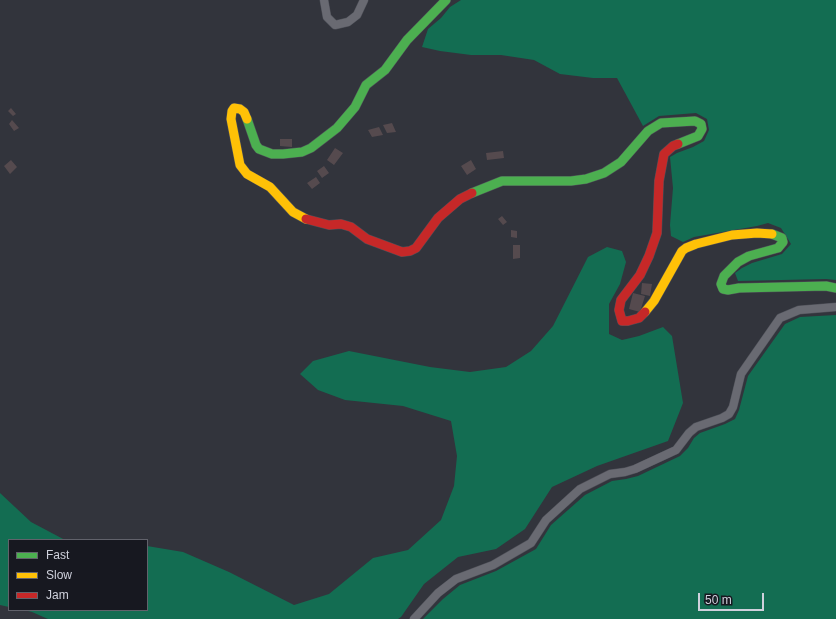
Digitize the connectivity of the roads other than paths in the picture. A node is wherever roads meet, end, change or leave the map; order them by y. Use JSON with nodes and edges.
{"nodes":[{"id":1,"x":324,"y":0,"type":"edge"},
{"id":2,"x":364,"y":0,"type":"edge"},
{"id":3,"x":446,"y":0,"type":"edge"},
{"id":4,"x":836,"y":288,"type":"edge"},
{"id":5,"x":836,"y":308,"type":"edge"},
{"id":6,"x":414,"y":619,"type":"edge"}],
"edges":[{"from":1,"to":2,"type":"street"},
{"from":3,"to":4,"type":"street"},
{"from":5,"to":6,"type":"street"}]}
